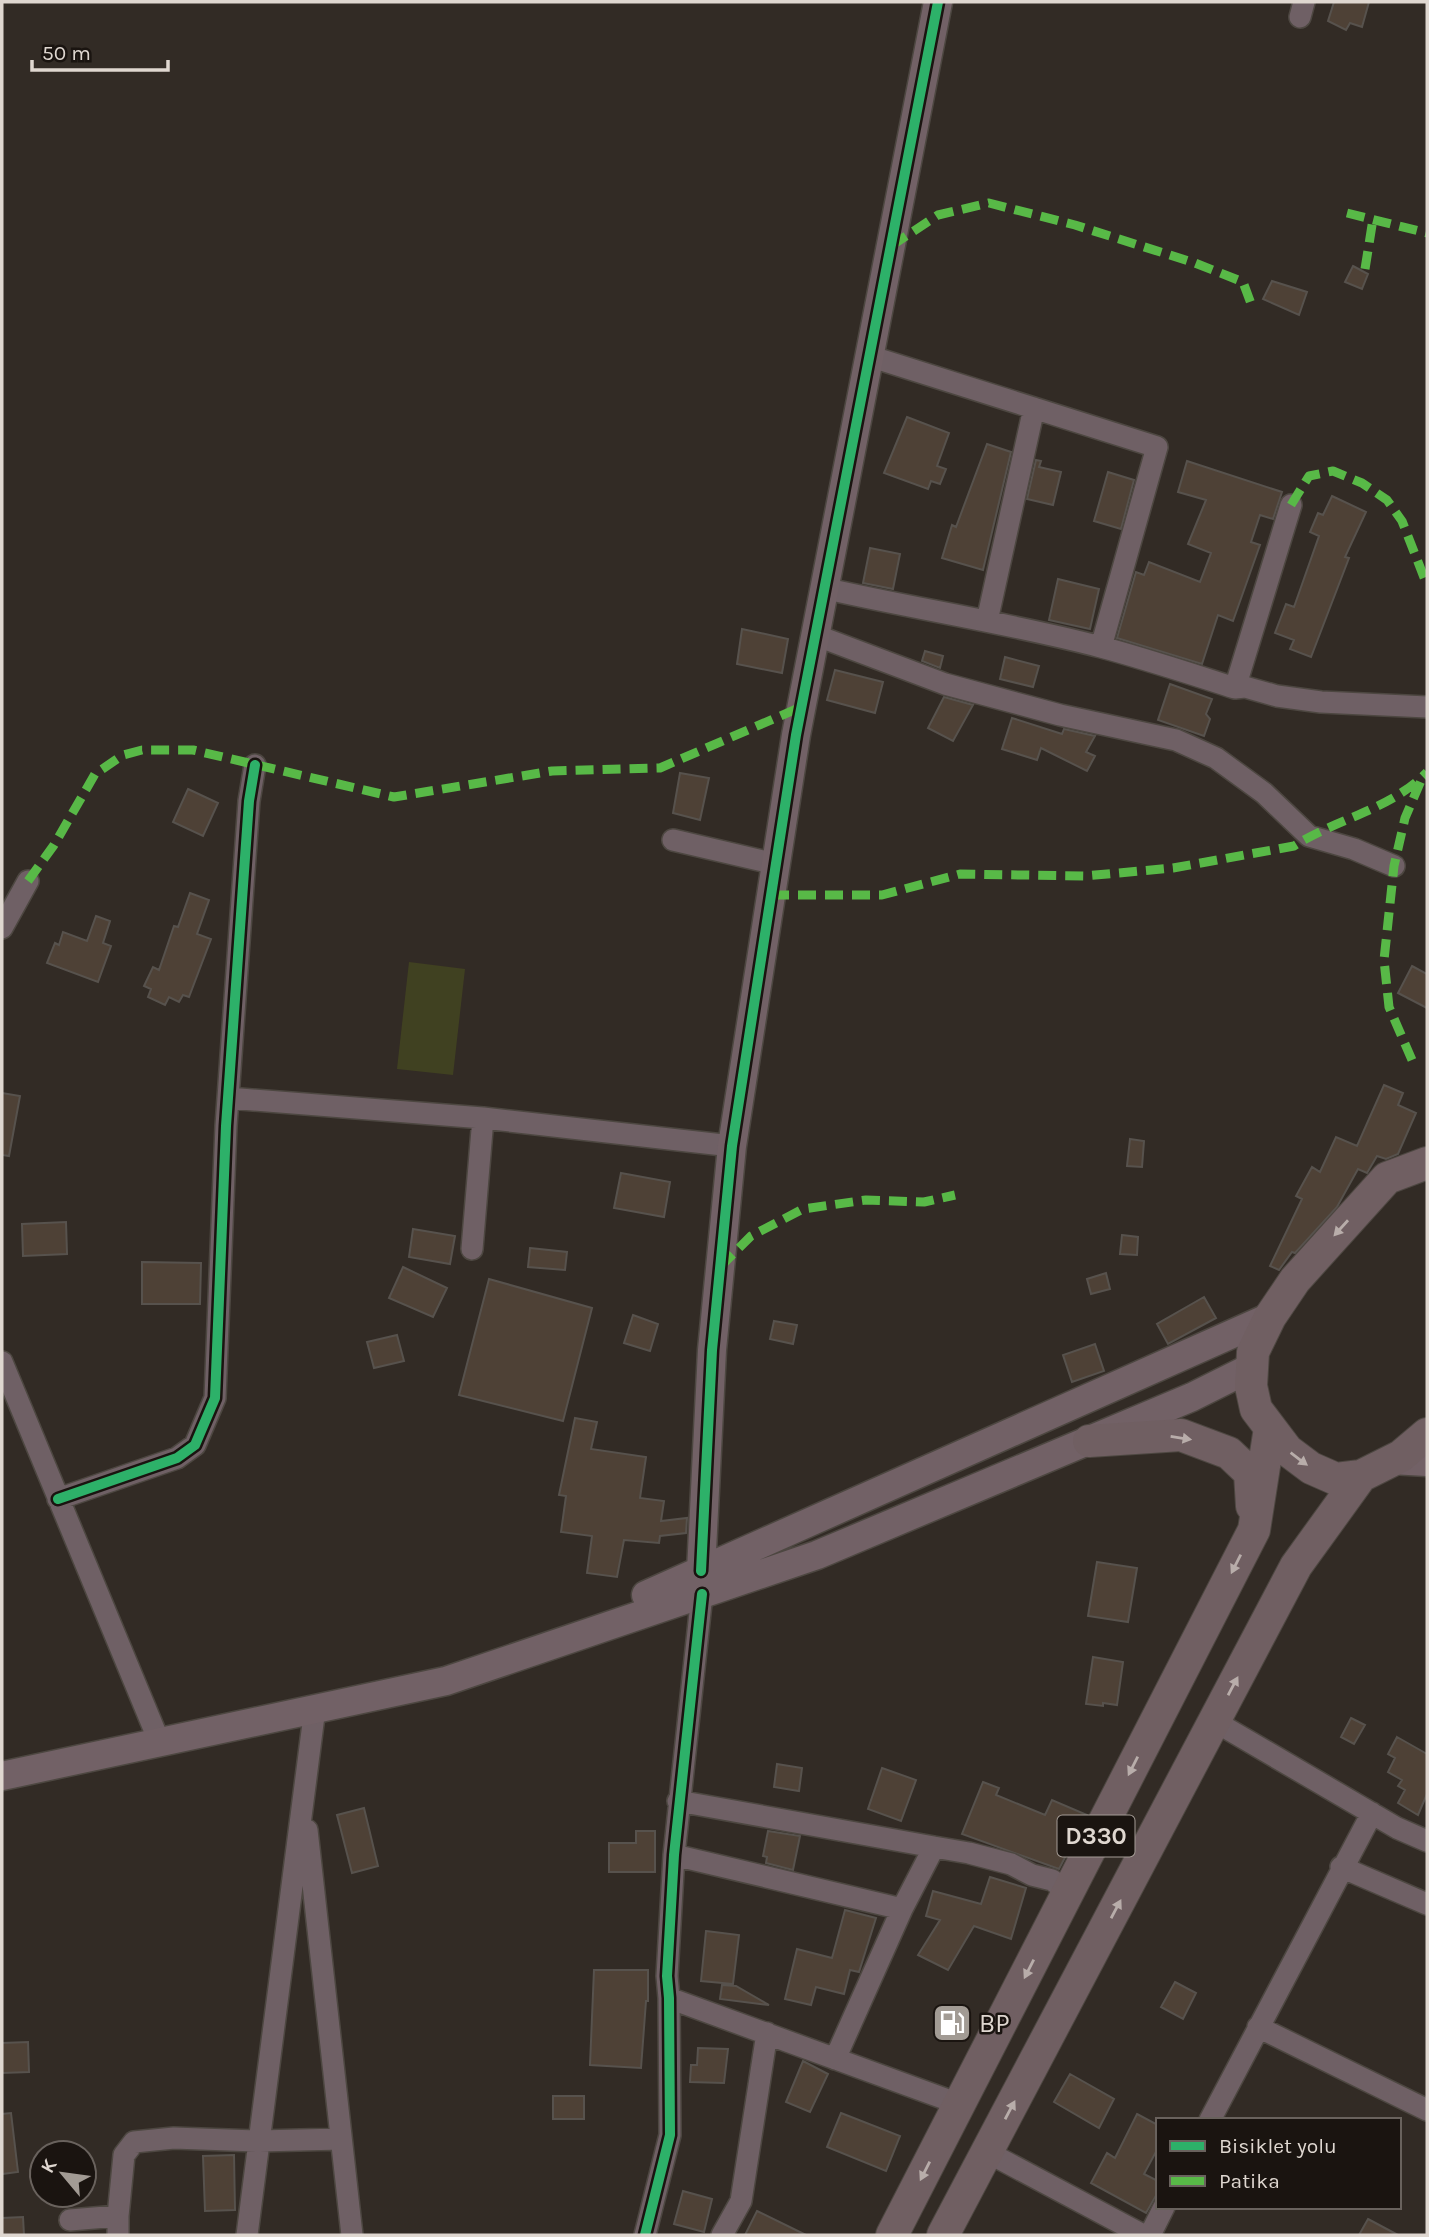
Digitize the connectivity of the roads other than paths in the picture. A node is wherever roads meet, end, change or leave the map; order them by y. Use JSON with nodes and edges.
{"nodes":[{"id":1,"x":938,"y":2,"type":"edge"},
{"id":2,"x":869,"y":356,"type":"junction"},
{"id":3,"x":1034,"y":408,"type":"junction"},
{"id":4,"x":1291,"y":505,"type":"dead end"},
{"id":5,"x":823,"y":588,"type":"junction"},
{"id":6,"x":987,"y":621,"type":"junction"},
{"id":7,"x":815,"y":635,"type":"junction"},
{"id":8,"x":1101,"y":647,"type":"junction"},
{"id":9,"x":1235,"y":688,"type":"junction"},
{"id":10,"x":1427,"y":707,"type":"edge"},
{"id":11,"x":255,"y":765,"type":"dead end"},
{"id":12,"x":673,"y":839,"type":"dead end"},
{"id":13,"x":776,"y":864,"type":"junction"},
{"id":14,"x":1394,"y":866,"type":"dead end"},
{"id":15,"x":28,"y":881,"type":"dead end"},
{"id":16,"x":2,"y":928,"type":"edge"},
{"id":17,"x":228,"y":1098,"type":"junction"},
{"id":18,"x":483,"y":1118,"type":"junction"},
{"id":19,"x":732,"y":1146,"type":"junction"},
{"id":20,"x":1427,"y":1163,"type":"edge"},
{"id":21,"x":472,"y":1249,"type":"dead end"},
{"id":22,"x":1270,"y":1317,"type":"junction"},
{"id":23,"x":2,"y":1362,"type":"edge"},
{"id":24,"x":1252,"y":1367,"type":"junction"},
{"id":25,"x":1270,"y":1427,"type":"junction"},
{"id":26,"x":1427,"y":1434,"type":"edge"},
{"id":27,"x":1089,"y":1441,"type":"junction"},
{"id":28,"x":1391,"y":1460,"type":"junction"},
{"id":29,"x":1427,"y":1462,"type":"edge"},
{"id":30,"x":1361,"y":1476,"type":"junction"},
{"id":31,"x":58,"y":1499,"type":"junction"},
{"id":32,"x":1254,"y":1530,"type":"junction"},
{"id":33,"x":702,"y":1583,"type":"junction"},
{"id":34,"x":315,"y":1708,"type":"junction"},
{"id":35,"x":1214,"y":1721,"type":"junction"},
{"id":36,"x":159,"y":1741,"type":"junction"},
{"id":37,"x":2,"y":1776,"type":"edge"},
{"id":38,"x":304,"y":1797,"type":"junction"},
{"id":39,"x":678,"y":1801,"type":"junction"},
{"id":40,"x":1372,"y":1812,"type":"junction"},
{"id":41,"x":1426,"y":1838,"type":"edge"},
{"id":42,"x":934,"y":1847,"type":"junction"},
{"id":43,"x":674,"y":1854,"type":"junction"},
{"id":44,"x":1341,"y":1867,"type":"junction"},
{"id":45,"x":1068,"y":1892,"type":"junction"},
{"id":46,"x":1427,"y":1905,"type":"edge"},
{"id":47,"x":902,"y":1909,"type":"junction"},
{"id":48,"x":669,"y":1998,"type":"junction"},
{"id":49,"x":1258,"y":2027,"type":"junction"},
{"id":50,"x":767,"y":2033,"type":"junction"},
{"id":51,"x":835,"y":2059,"type":"junction"},
{"id":52,"x":959,"y":2104,"type":"junction"},
{"id":53,"x":1427,"y":2110,"type":"edge"},
{"id":54,"x":1211,"y":2118,"type":"edge"},
{"id":55,"x":341,"y":2139,"type":"junction"},
{"id":56,"x":260,"y":2141,"type":"junction"},
{"id":57,"x":988,"y":2152,"type":"junction"},
{"id":58,"x":1163,"y":2209,"type":"edge"},
{"id":59,"x":70,"y":2220,"type":"dead end"},
{"id":60,"x":118,"y":2226,"type":"edge"},
{"id":61,"x":247,"y":2235,"type":"edge"},
{"id":62,"x":352,"y":2235,"type":"edge"},
{"id":63,"x":645,"y":2235,"type":"edge"},
{"id":64,"x":722,"y":2235,"type":"edge"},
{"id":65,"x":892,"y":2235,"type":"edge"},
{"id":66,"x":943,"y":2235,"type":"edge"},
{"id":67,"x":1143,"y":2235,"type":"edge"},
{"id":68,"x":1150,"y":2235,"type":"edge"}],
"edges":[{"from":1,"to":2,"type":"main road"},
{"from":2,"to":3,"type":"street"},
{"from":2,"to":5,"type":"main road"},
{"from":3,"to":6,"type":"street"},
{"from":3,"to":8,"type":"street"},
{"from":4,"to":9,"type":"street"},
{"from":5,"to":6,"type":"street"},
{"from":5,"to":7,"type":"main road"},
{"from":6,"to":8,"type":"street"},
{"from":7,"to":13,"type":"main road"},
{"from":7,"to":14,"type":"street"},
{"from":8,"to":9,"type":"street"},
{"from":9,"to":10,"type":"street"},
{"from":11,"to":17,"type":"street"},
{"from":12,"to":13,"type":"street"},
{"from":13,"to":19,"type":"main road"},
{"from":15,"to":16,"type":"street"},
{"from":17,"to":18,"type":"street"},
{"from":17,"to":31,"type":"street"},
{"from":18,"to":19,"type":"street"},
{"from":18,"to":21,"type":"street"},
{"from":19,"to":33,"type":"main road"},
{"from":20,"to":22,"type":"main road","one_way":true},
{"from":22,"to":24,"type":"main road"},
{"from":22,"to":33,"type":"main road"},
{"from":23,"to":31,"type":"street"},
{"from":24,"to":25,"type":"main road"},
{"from":24,"to":27,"type":"main road"},
{"from":25,"to":30,"type":"main road","one_way":true},
{"from":25,"to":32,"type":"main road","number":"D330"},
{"from":26,"to":28,"type":"main road"},
{"from":27,"to":32,"type":"main road","one_way":true},
{"from":27,"to":33,"type":"main road"},
{"from":28,"to":29,"type":"main road"},
{"from":28,"to":30,"type":"main road"},
{"from":35,"to":30,"type":"main road","number":"D330","one_way":true},
{"from":31,"to":36,"type":"street"},
{"from":32,"to":45,"type":"main road","number":"D330","one_way":true},
{"from":33,"to":34,"type":"main road"},
{"from":33,"to":39,"type":"street"},
{"from":34,"to":36,"type":"main road"},
{"from":34,"to":38,"type":"street"},
{"from":35,"to":40,"type":"street"},
{"from":57,"to":35,"type":"main road","number":"D330","one_way":true},
{"from":36,"to":37,"type":"main road"},
{"from":38,"to":55,"type":"street"},
{"from":38,"to":56,"type":"street"},
{"from":39,"to":42,"type":"street"},
{"from":39,"to":43,"type":"street"},
{"from":40,"to":41,"type":"street"},
{"from":40,"to":44,"type":"street"},
{"from":42,"to":45,"type":"street"},
{"from":42,"to":47,"type":"street"},
{"from":43,"to":47,"type":"street"},
{"from":43,"to":48,"type":"street"},
{"from":44,"to":46,"type":"street"},
{"from":44,"to":49,"type":"street"},
{"from":45,"to":52,"type":"main road","number":"D330","one_way":true},
{"from":47,"to":51,"type":"street"},
{"from":48,"to":50,"type":"street"},
{"from":48,"to":63,"type":"street"},
{"from":49,"to":53,"type":"street"},
{"from":49,"to":54,"type":"street"},
{"from":50,"to":51,"type":"street"},
{"from":50,"to":64,"type":"street"},
{"from":51,"to":52,"type":"street"},
{"from":52,"to":65,"type":"main road","number":"D330","one_way":true},
{"from":55,"to":56,"type":"street"},
{"from":55,"to":62,"type":"street"},
{"from":56,"to":60,"type":"street"},
{"from":56,"to":61,"type":"street"},
{"from":57,"to":66,"type":"main road","number":"D330"},
{"from":57,"to":67,"type":"street"},
{"from":58,"to":68,"type":"street"},
{"from":59,"to":60,"type":"street"}]}
